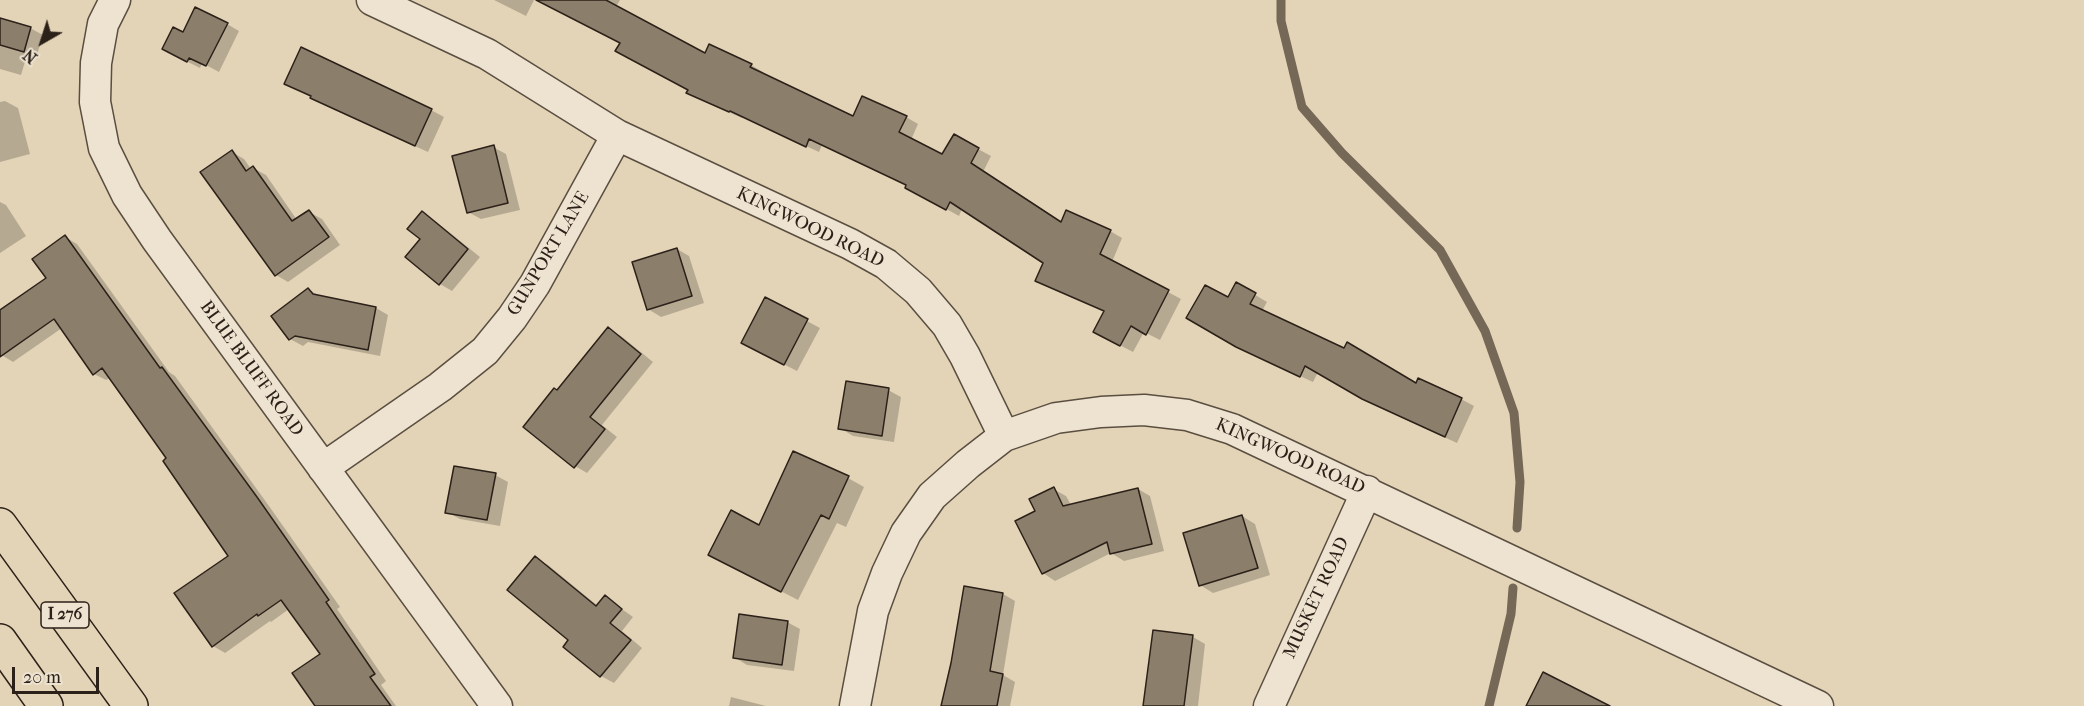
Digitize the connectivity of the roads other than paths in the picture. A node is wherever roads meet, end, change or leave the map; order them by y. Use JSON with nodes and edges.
{"nodes":[{"id":1,"x":115,"y":0,"type":"edge"},
{"id":2,"x":372,"y":0,"type":"edge"},
{"id":3,"x":617,"y":135,"type":"junction"},
{"id":4,"x":1004,"y":436,"type":"junction"},
{"id":5,"x":323,"y":468,"type":"junction"},
{"id":6,"x":1366,"y":491,"type":"junction"},
{"id":7,"x":0,"y":525,"type":"edge"},
{"id":8,"x":0,"y":641,"type":"edge"},
{"id":9,"x":1785,"y":699,"type":"edge"},
{"id":10,"x":46,"y":706,"type":"edge"},
{"id":11,"x":131,"y":706,"type":"edge"},
{"id":12,"x":497,"y":706,"type":"edge"},
{"id":13,"x":855,"y":706,"type":"edge"},
{"id":14,"x":1269,"y":706,"type":"edge"},
{"id":15,"x":1818,"y":706,"type":"edge"}],
"edges":[{"from":1,"to":5,"type":"street","name":"BLUE BLUFF ROAD"},
{"from":2,"to":3,"type":"street","name":"KINGWOOD ROAD"},
{"from":3,"to":4,"type":"street","name":"KINGWOOD ROAD"},
{"from":3,"to":5,"type":"street","name":"GUNPORT LANE"},
{"from":4,"to":6,"type":"street","name":"KINGWOOD ROAD"},
{"from":4,"to":13,"type":"street"},
{"from":5,"to":12,"type":"street","name":"BLUE BLUFF ROAD"},
{"from":6,"to":9,"type":"street","name":"KINGWOOD ROAD"},
{"from":6,"to":14,"type":"street","name":"MUSKET ROAD"},
{"from":7,"to":11,"type":"highway","number":"I 276"},
{"from":8,"to":10,"type":"highway"},
{"from":9,"to":15,"type":"street","name":"KINGWOOD ROAD"}]}
